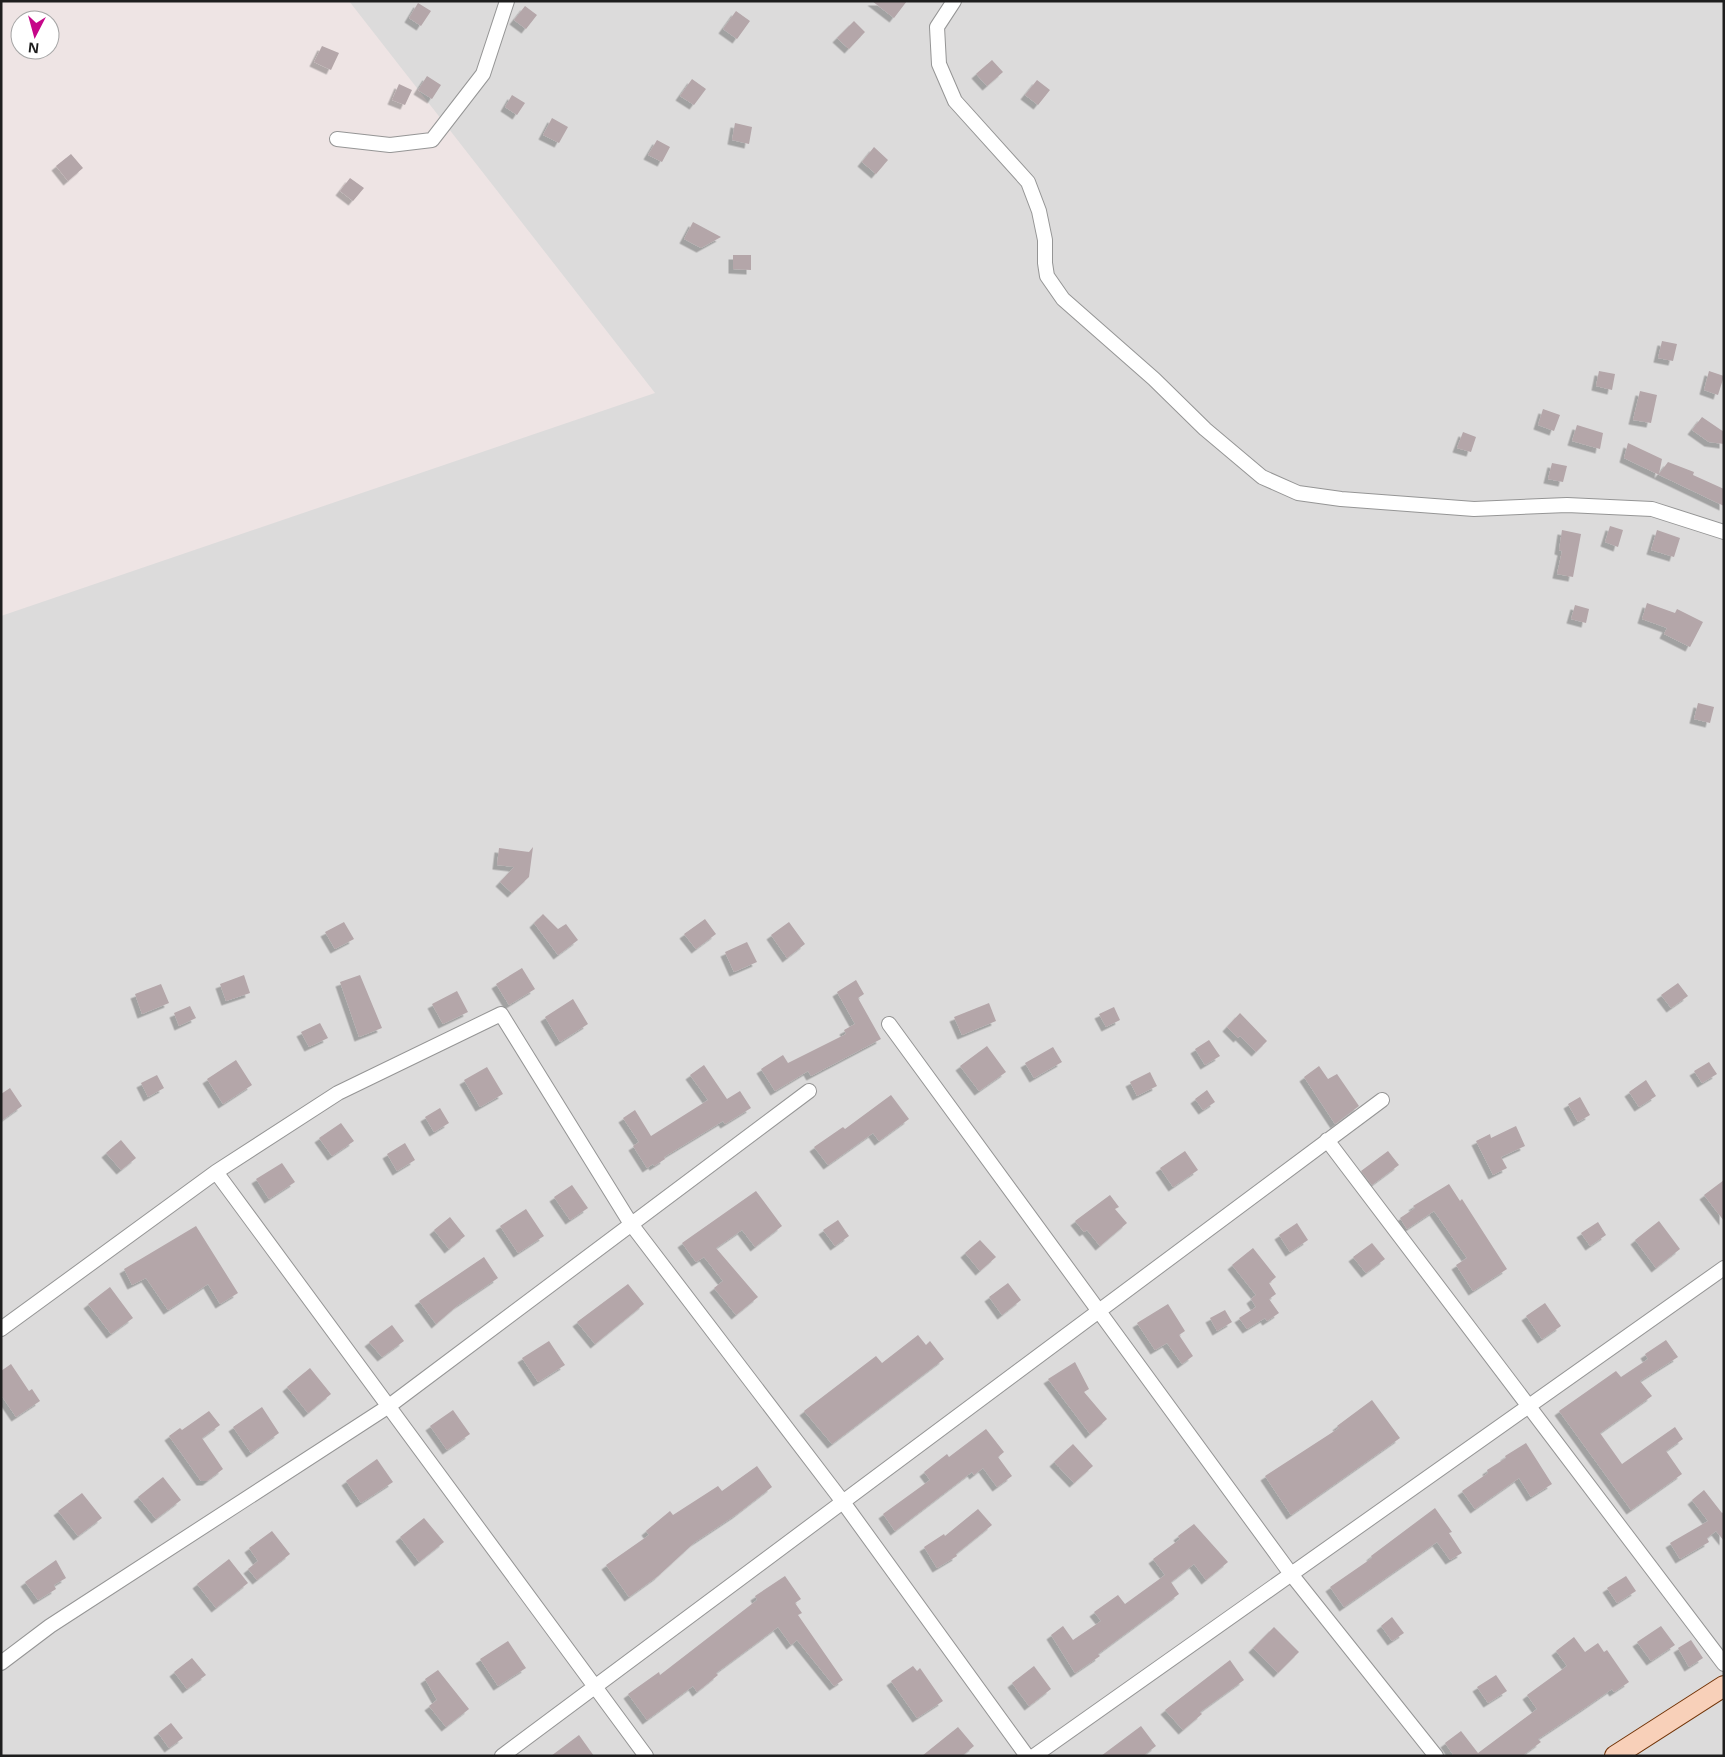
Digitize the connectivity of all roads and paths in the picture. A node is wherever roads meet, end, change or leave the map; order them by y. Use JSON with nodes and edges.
{"nodes":[{"id":1,"x":507,"y":1,"type":"edge"},
{"id":2,"x":954,"y":1,"type":"edge"},
{"id":3,"x":337,"y":139,"type":"dead end"},
{"id":4,"x":1724,"y":532,"type":"edge"},
{"id":5,"x":889,"y":1024,"type":"dead end"},
{"id":6,"x":809,"y":1091,"type":"dead end"},
{"id":7,"x":1382,"y":1100,"type":"dead end"},
{"id":8,"x":1327,"y":1140,"type":"junction"},
{"id":9,"x":216,"y":1172,"type":"junction"},
{"id":10,"x":631,"y":1224,"type":"junction"},
{"id":11,"x":1724,"y":1268,"type":"edge"},
{"id":12,"x":1098,"y":1312,"type":"junction"},
{"id":13,"x":1,"y":1328,"type":"edge"},
{"id":14,"x":1528,"y":1405,"type":"junction"},
{"id":15,"x":389,"y":1406,"type":"junction"},
{"id":16,"x":843,"y":1502,"type":"junction"},
{"id":17,"x":1291,"y":1574,"type":"junction"},
{"id":18,"x":1,"y":1663,"type":"edge"},
{"id":19,"x":1724,"y":1664,"type":"edge"},
{"id":20,"x":1724,"y":1686,"type":"edge"},
{"id":21,"x":594,"y":1687,"type":"junction"},
{"id":22,"x":502,"y":1756,"type":"edge"},
{"id":23,"x":646,"y":1756,"type":"edge"},
{"id":24,"x":1027,"y":1756,"type":"edge"},
{"id":25,"x":1034,"y":1756,"type":"edge"},
{"id":26,"x":1436,"y":1756,"type":"edge"},
{"id":27,"x":1615,"y":1756,"type":"edge"}],
"edges":[{"from":1,"to":3,"type":"street"},
{"from":2,"to":4,"type":"street"},
{"from":5,"to":12,"type":"street"},
{"from":6,"to":10,"type":"street"},
{"from":7,"to":8,"type":"street"},
{"from":8,"to":12,"type":"street"},
{"from":8,"to":14,"type":"street"},
{"from":9,"to":10,"type":"street"},
{"from":9,"to":13,"type":"street"},
{"from":9,"to":15,"type":"street"},
{"from":10,"to":15,"type":"street"},
{"from":10,"to":16,"type":"street"},
{"from":11,"to":14,"type":"street"},
{"from":12,"to":16,"type":"street"},
{"from":12,"to":17,"type":"street"},
{"from":14,"to":17,"type":"street"},
{"from":14,"to":19,"type":"street"},
{"from":15,"to":18,"type":"street"},
{"from":15,"to":21,"type":"street"},
{"from":16,"to":21,"type":"street"},
{"from":16,"to":24,"type":"street"},
{"from":17,"to":25,"type":"street"},
{"from":17,"to":26,"type":"street"},
{"from":20,"to":27,"type":"main road"},
{"from":21,"to":22,"type":"street"},
{"from":21,"to":23,"type":"street"}]}
